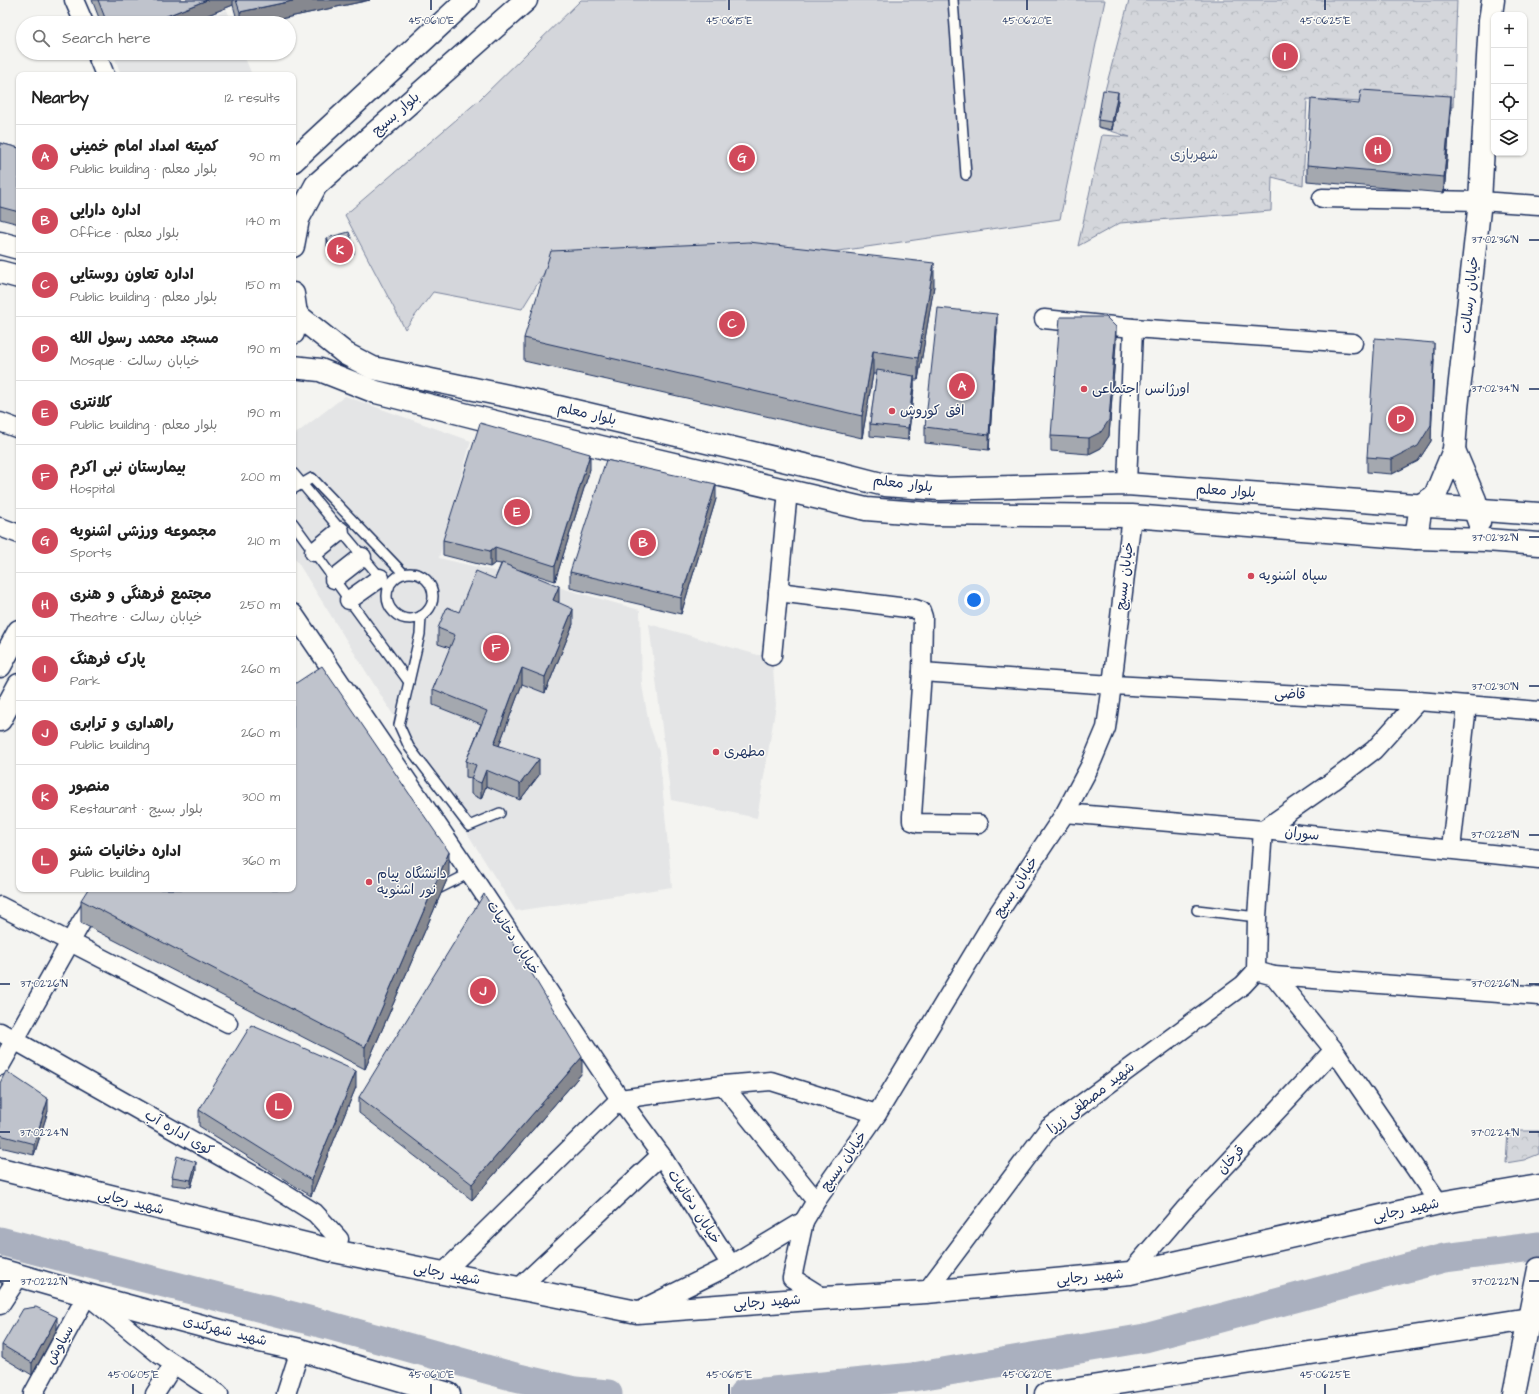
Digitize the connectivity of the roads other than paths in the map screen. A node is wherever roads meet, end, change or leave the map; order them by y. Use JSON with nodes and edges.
{"nodes":[{"id":1,"x":74,"y":0,"type":"edge"},
{"id":2,"x":467,"y":0,"type":"edge"},
{"id":3,"x":526,"y":0,"type":"edge"},
{"id":4,"x":953,"y":0,"type":"edge"},
{"id":5,"x":1491,"y":7,"type":"edge"},
{"id":6,"x":81,"y":16,"type":"edge"},
{"id":7,"x":99,"y":60,"type":"edge"},
{"id":8,"x":104,"y":72,"type":"edge"},
{"id":9,"x":296,"y":158,"type":"edge"},
{"id":10,"x":966,"y":175,"type":"dead end"},
{"id":11,"x":1322,"y":198,"type":"dead end"},
{"id":12,"x":1480,"y":201,"type":"junction"},
{"id":13,"x":1539,"y":205,"type":"edge"},
{"id":14,"x":296,"y":230,"type":"edge"},
{"id":15,"x":0,"y":243,"type":"edge"},
{"id":16,"x":16,"y":247,"type":"edge"},
{"id":17,"x":0,"y":272,"type":"edge"},
{"id":18,"x":16,"y":277,"type":"edge"},
{"id":19,"x":296,"y":316,"type":"edge"},
{"id":20,"x":1044,"y":318,"type":"dead end"},
{"id":21,"x":1133,"y":328,"type":"junction"},
{"id":22,"x":1353,"y":343,"type":"dead end"},
{"id":23,"x":296,"y":367,"type":"edge"},
{"id":24,"x":0,"y":422,"type":"edge"},
{"id":25,"x":16,"y":428,"type":"edge"},
{"id":26,"x":1454,"y":450,"type":"junction"},
{"id":27,"x":296,"y":477,"type":"edge"},
{"id":28,"x":302,"y":484,"type":"junction"},
{"id":29,"x":1127,"y":484,"type":"junction"},
{"id":30,"x":296,"y":487,"type":"edge"},
{"id":31,"x":788,"y":491,"type":"junction"},
{"id":32,"x":1421,"y":505,"type":"junction"},
{"id":33,"x":1474,"y":508,"type":"junction"},
{"id":34,"x":1539,"y":514,"type":"edge"},
{"id":35,"x":1132,"y":516,"type":"junction"},
{"id":36,"x":0,"y":527,"type":"edge"},
{"id":37,"x":296,"y":528,"type":"edge"},
{"id":38,"x":340,"y":531,"type":"junction"},
{"id":39,"x":16,"y":533,"type":"edge"},
{"id":40,"x":1416,"y":538,"type":"junction"},
{"id":41,"x":1486,"y":540,"type":"junction"},
{"id":42,"x":1539,"y":544,"type":"edge"},
{"id":43,"x":314,"y":552,"type":"junction"},
{"id":44,"x":362,"y":557,"type":"junction"},
{"id":45,"x":404,"y":574,"type":"junction"},
{"id":46,"x":334,"y":579,"type":"junction"},
{"id":47,"x":384,"y":583,"type":"junction"},
{"id":48,"x":778,"y":592,"type":"junction"},
{"id":49,"x":349,"y":600,"type":"junction"},
{"id":50,"x":421,"y":616,"type":"junction"},
{"id":51,"x":296,"y":617,"type":"edge"},
{"id":52,"x":16,"y":636,"type":"edge"},
{"id":53,"x":772,"y":656,"type":"dead end"},
{"id":54,"x":2,"y":659,"type":"edge"},
{"id":55,"x":922,"y":672,"type":"junction"},
{"id":56,"x":409,"y":682,"type":"junction"},
{"id":57,"x":1112,"y":685,"type":"junction"},
{"id":58,"x":16,"y":691,"type":"edge"},
{"id":59,"x":1418,"y":700,"type":"junction"},
{"id":60,"x":1467,"y":705,"type":"junction"},
{"id":61,"x":1539,"y":711,"type":"edge"},
{"id":62,"x":0,"y":720,"type":"edge"},
{"id":63,"x":500,"y":813,"type":"dead end"},
{"id":64,"x":1065,"y":813,"type":"junction"},
{"id":65,"x":979,"y":824,"type":"dead end"},
{"id":66,"x":1263,"y":830,"type":"junction"},
{"id":67,"x":1451,"y":849,"type":"junction"},
{"id":68,"x":1539,"y":859,"type":"edge"},
{"id":69,"x":470,"y":873,"type":"junction"},
{"id":70,"x":101,"y":892,"type":"edge"},
{"id":71,"x":427,"y":894,"type":"edge"},
{"id":72,"x":0,"y":906,"type":"edge"},
{"id":73,"x":1197,"y":910,"type":"dead end"},
{"id":74,"x":1258,"y":917,"type":"junction"},
{"id":75,"x":71,"y":943,"type":"junction"},
{"id":76,"x":1256,"y":971,"type":"junction"},
{"id":77,"x":1274,"y":976,"type":"junction"},
{"id":78,"x":1539,"y":996,"type":"edge"},
{"id":79,"x":228,"y":1023,"type":"dead end"},
{"id":80,"x":0,"y":1032,"type":"edge"},
{"id":81,"x":16,"y":1040,"type":"junction"},
{"id":82,"x":1334,"y":1050,"type":"junction"},
{"id":83,"x":0,"y":1066,"type":"edge"},
{"id":84,"x":723,"y":1085,"type":"junction"},
{"id":85,"x":620,"y":1099,"type":"junction"},
{"id":86,"x":877,"y":1114,"type":"junction"},
{"id":87,"x":661,"y":1155,"type":"junction"},
{"id":88,"x":0,"y":1169,"type":"edge"},
{"id":89,"x":1539,"y":1186,"type":"edge"},
{"id":90,"x":816,"y":1201,"type":"junction"},
{"id":91,"x":1439,"y":1203,"type":"junction"},
{"id":92,"x":804,"y":1221,"type":"junction"},
{"id":93,"x":334,"y":1252,"type":"junction"},
{"id":94,"x":731,"y":1265,"type":"junction"},
{"id":95,"x":1539,"y":1269,"type":"edge"},
{"id":96,"x":10,"y":1273,"type":"edge"},
{"id":97,"x":443,"y":1273,"type":"junction"},
{"id":98,"x":1130,"y":1273,"type":"junction"},
{"id":99,"x":519,"y":1288,"type":"junction"},
{"id":100,"x":926,"y":1292,"type":"junction"},
{"id":101,"x":87,"y":1295,"type":"junction"},
{"id":102,"x":824,"y":1298,"type":"junction"},
{"id":103,"x":0,"y":1305,"type":"edge"},
{"id":104,"x":637,"y":1312,"type":"junction"},
{"id":105,"x":1529,"y":1319,"type":"junction"},
{"id":106,"x":300,"y":1350,"type":"junction"},
{"id":107,"x":174,"y":1364,"type":"junction"},
{"id":108,"x":33,"y":1394,"type":"edge"},
{"id":109,"x":155,"y":1394,"type":"edge"},
{"id":110,"x":219,"y":1394,"type":"edge"},
{"id":111,"x":286,"y":1394,"type":"edge"},
{"id":112,"x":449,"y":1394,"type":"edge"},
{"id":113,"x":1046,"y":1394,"type":"edge"},
{"id":114,"x":1514,"y":1394,"type":"edge"}],
"edges":[{"from":1,"to":6,"type":"street"},
{"from":2,"to":9,"type":"main road"},
{"from":3,"to":14,"type":"main road","name":"بلوار بسیج"},
{"from":4,"to":10,"type":"lane"},
{"from":5,"to":12,"type":"main road","name":"خیابان رسالت"},
{"from":7,"to":8,"type":"street"},
{"from":11,"to":12,"type":"street"},
{"from":12,"to":13,"type":"street"},
{"from":12,"to":26,"type":"main road","name":"خیابان رسالت"},
{"from":15,"to":16,"type":"main road"},
{"from":17,"to":18,"type":"main road"},
{"from":19,"to":29,"type":"main road","name":"بلوار معلم"},
{"from":20,"to":21,"type":"street"},
{"from":21,"to":22,"type":"street"},
{"from":21,"to":29,"type":"street"},
{"from":23,"to":31,"type":"main road","name":"بلوار معلم"},
{"from":24,"to":25,"type":"street"},
{"from":26,"to":32,"type":"main road"},
{"from":26,"to":33,"type":"main road"},
{"from":27,"to":28,"type":"lane"},
{"from":28,"to":30,"type":"lane"},
{"from":28,"to":38,"type":"lane"},
{"from":28,"to":45,"type":"lane"},
{"from":29,"to":32,"type":"main road","name":"بلوار معلم"},
{"from":31,"to":35,"type":"main road","name":"بلوار معلم"},
{"from":31,"to":48,"type":"street"},
{"from":32,"to":33,"type":"main road","name":"بلوار معلم"},
{"from":32,"to":40,"type":"main road"},
{"from":33,"to":34,"type":"main road","name":"بلوار معلم"},
{"from":33,"to":41,"type":"main road"},
{"from":35,"to":40,"type":"main road","name":"بلوار معلم"},
{"from":35,"to":57,"type":"street","name":"خیابان بسبچ"},
{"from":36,"to":39,"type":"street"},
{"from":37,"to":43,"type":"lane"},
{"from":38,"to":43,"type":"street"},
{"from":38,"to":44,"type":"lane"},
{"from":40,"to":41,"type":"main road","name":"بلوار معلم"},
{"from":41,"to":42,"type":"main road","name":"بلوار معلم"},
{"from":43,"to":46,"type":"lane"},
{"from":44,"to":46,"type":"street"},
{"from":44,"to":47,"type":"lane"},
{"from":45,"to":47,"type":"lane"},
{"from":45,"to":50,"type":"lane"},
{"from":46,"to":49,"type":"lane"},
{"from":47,"to":49,"type":"street"},
{"from":47,"to":50,"type":"lane"},
{"from":48,"to":53,"type":"street"},
{"from":48,"to":55,"type":"street"},
{"from":49,"to":56,"type":"lane"},
{"from":50,"to":56,"type":"lane"},
{"from":51,"to":69,"type":"street","name":"خیابان دخانیات"},
{"from":52,"to":54,"type":"main road"},
{"from":55,"to":57,"type":"street","name":"قاضی"},
{"from":55,"to":65,"type":"street"},
{"from":56,"to":63,"type":"lane"},
{"from":57,"to":59,"type":"street","name":"قاضی"},
{"from":57,"to":64,"type":"street","name":"خیابان بسبچ"},
{"from":58,"to":62,"type":"main road"},
{"from":59,"to":60,"type":"street","name":"قاضی"},
{"from":59,"to":66,"type":"street"},
{"from":60,"to":61,"type":"street","name":"قاضی"},
{"from":60,"to":67,"type":"street"},
{"from":64,"to":66,"type":"street","name":"سوران"},
{"from":64,"to":86,"type":"street","name":"خیابان بسبچ"},
{"from":66,"to":67,"type":"street","name":"سوران"},
{"from":66,"to":74,"type":"street"},
{"from":67,"to":68,"type":"street","name":"سوران"},
{"from":69,"to":71,"type":"lane"},
{"from":69,"to":85,"type":"street","name":"خیابان دخانیات"},
{"from":70,"to":75,"type":"street"},
{"from":72,"to":75,"type":"street"},
{"from":73,"to":74,"type":"lane"},
{"from":74,"to":76,"type":"street"},
{"from":75,"to":79,"type":"street"},
{"from":75,"to":81,"type":"street"},
{"from":76,"to":77,"type":"street"},
{"from":76,"to":100,"type":"street","name":"شهید مصطفی زرزا"},
{"from":77,"to":78,"type":"street"},
{"from":77,"to":82,"type":"street"},
{"from":80,"to":81,"type":"street","name":"کوی اداره آب"},
{"from":81,"to":83,"type":"street"},
{"from":81,"to":93,"type":"street","name":"کوی اداره آب"},
{"from":82,"to":91,"type":"street"},
{"from":82,"to":98,"type":"street","name":"قرخان"},
{"from":84,"to":85,"type":"street"},
{"from":84,"to":86,"type":"street"},
{"from":84,"to":90,"type":"street"},
{"from":85,"to":87,"type":"street","name":"خیابان دخانیات"},
{"from":85,"to":97,"type":"street"},
{"from":86,"to":90,"type":"street","name":"خیابان بسبچ"},
{"from":87,"to":94,"type":"street","name":"خیابان دخانیات"},
{"from":87,"to":99,"type":"street"},
{"from":88,"to":93,"type":"main road","name":"شهید رجایی"},
{"from":89,"to":91,"type":"main road","name":"شهید رجایی"},
{"from":90,"to":92,"type":"street","name":"خیابان بسبچ"},
{"from":91,"to":98,"type":"main road","name":"شهید رجایی"},
{"from":92,"to":94,"type":"street"},
{"from":92,"to":102,"type":"street"},
{"from":93,"to":97,"type":"main road","name":"شهید رجایی"},
{"from":94,"to":104,"type":"street"},
{"from":95,"to":105,"type":"main road"},
{"from":96,"to":101,"type":"main road","name":"شهید شهرکندی"},
{"from":96,"to":103,"type":"street"},
{"from":97,"to":99,"type":"main road","name":"شهید رجایی"},
{"from":98,"to":100,"type":"main road","name":"شهید رجایی"},
{"from":99,"to":104,"type":"main road","name":"شهید رجایی"},
{"from":100,"to":102,"type":"main road","name":"شهید رجایی"},
{"from":101,"to":106,"type":"main road","name":"شهید شهرکندی"},
{"from":101,"to":107,"type":"street"},
{"from":101,"to":108,"type":"street","name":"سیاوش"},
{"from":102,"to":104,"type":"main road","name":"شهید رجایی"},
{"from":105,"to":113,"type":"main road"},
{"from":105,"to":114,"type":"main road"},
{"from":106,"to":111,"type":"street"},
{"from":106,"to":112,"type":"main road","name":"شهید شهرکندی"},
{"from":107,"to":109,"type":"street"},
{"from":107,"to":110,"type":"street"}]}
